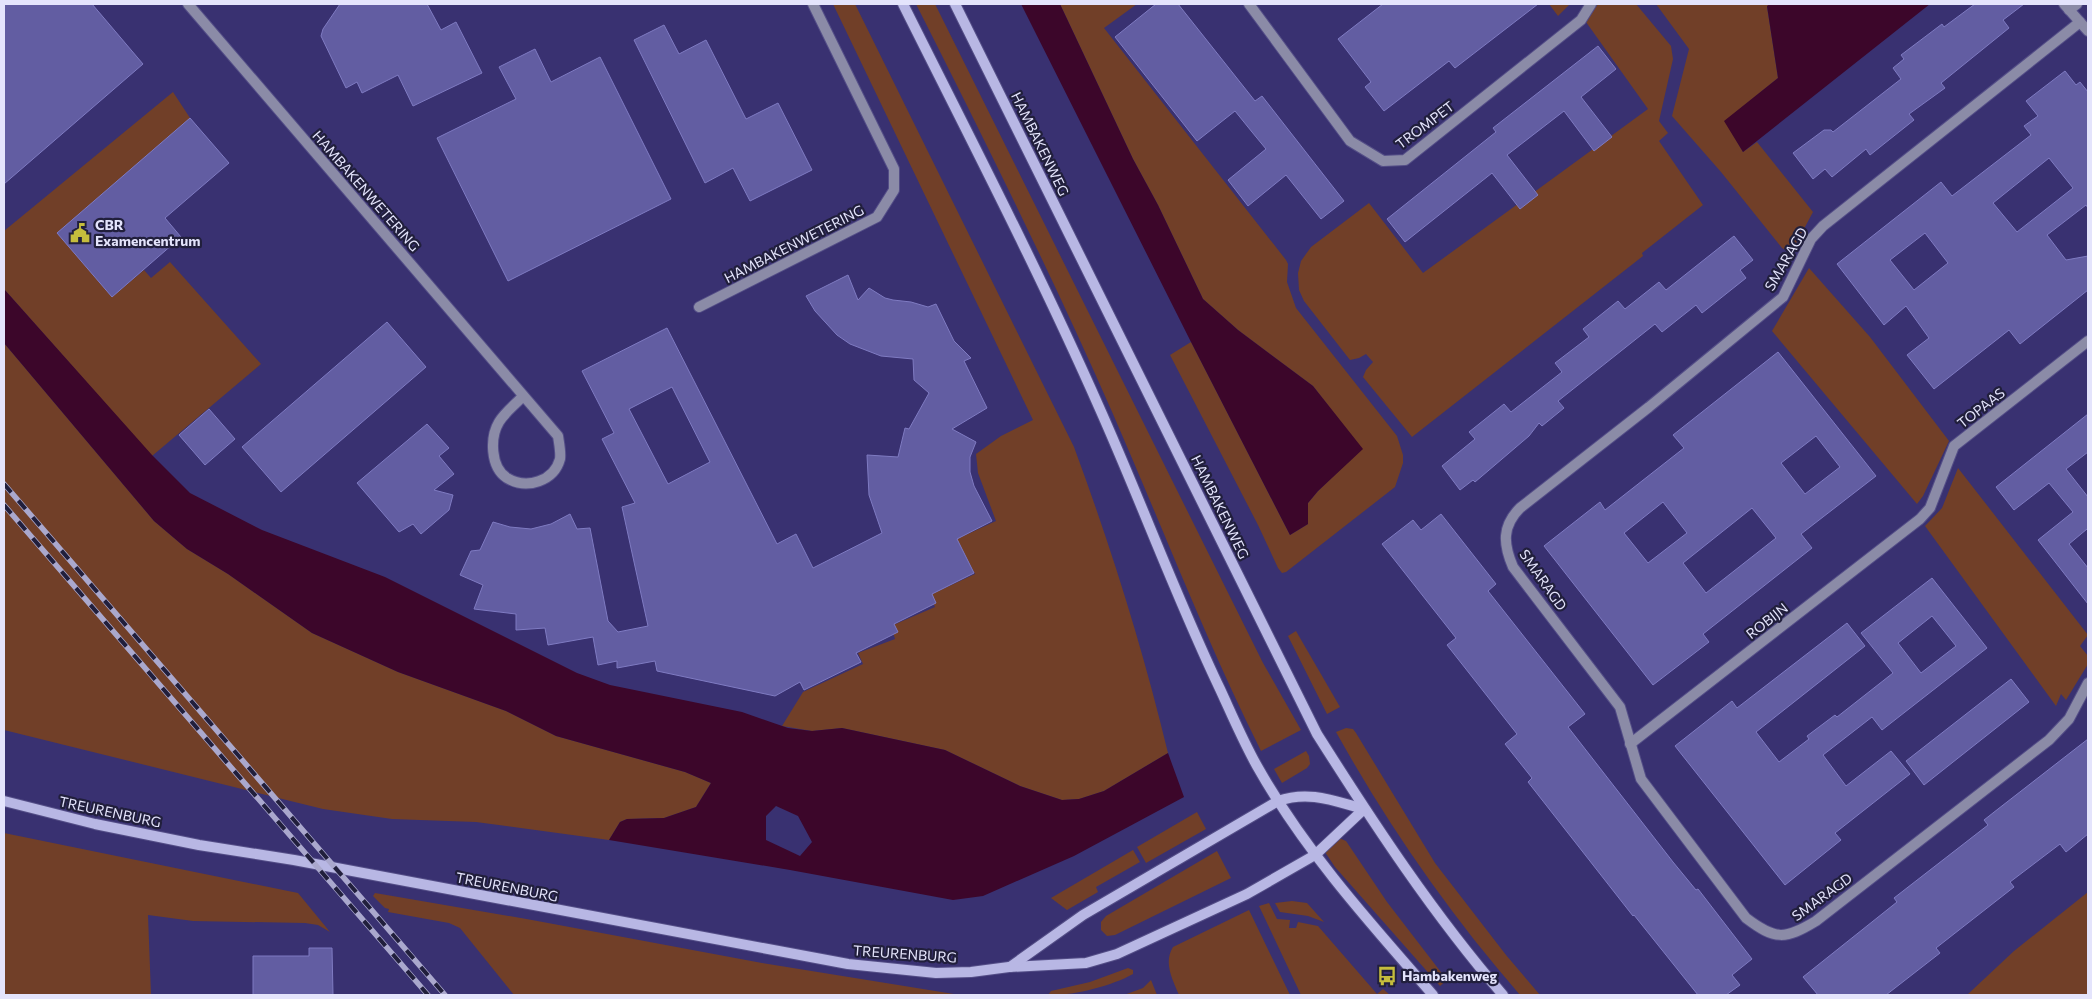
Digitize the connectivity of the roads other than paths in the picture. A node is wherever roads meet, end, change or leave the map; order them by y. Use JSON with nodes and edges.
{"nodes":[{"id":1,"x":188,"y":4,"type":"edge"},
{"id":2,"x":813,"y":4,"type":"edge"},
{"id":3,"x":903,"y":4,"type":"edge"},
{"id":4,"x":955,"y":4,"type":"edge"},
{"id":5,"x":1249,"y":4,"type":"edge"},
{"id":6,"x":1591,"y":4,"type":"edge"},
{"id":7,"x":2070,"y":6,"type":"edge"},
{"id":8,"x":2080,"y":22,"type":"junction"},
{"id":9,"x":2088,"y":31,"type":"edge"},
{"id":10,"x":699,"y":307,"type":"dead end"},
{"id":11,"x":2088,"y":341,"type":"edge"},
{"id":12,"x":523,"y":396,"type":"junction"},
{"id":13,"x":1920,"y":519,"type":"joint"},
{"id":14,"x":2088,"y":683,"type":"edge"},
{"id":15,"x":1630,"y":744,"type":"junction"},
{"id":16,"x":4,"y":801,"type":"edge"},
{"id":17,"x":1278,"y":801,"type":"junction"},
{"id":18,"x":1364,"y":809,"type":"junction"},
{"id":19,"x":1315,"y":855,"type":"junction"},
{"id":20,"x":1009,"y":967,"type":"junction"},
{"id":21,"x":1434,"y":995,"type":"edge"},
{"id":22,"x":1503,"y":995,"type":"edge"}],
"edges":[{"from":1,"to":12,"type":"street","name":"HAMBAKENWETERING"},
{"from":2,"to":10,"type":"street","name":"HAMBAKENWETERING"},
{"from":3,"to":17,"type":"main road"},
{"from":4,"to":18,"type":"main road","name":"HAMBAKENWEG"},
{"from":5,"to":6,"type":"street","name":"TROMPET"},
{"from":7,"to":8,"type":"street"},
{"from":8,"to":9,"type":"street"},
{"from":8,"to":15,"type":"street","name":"SMARAGD"},
{"from":11,"to":13,"type":"street","name":"TOPAAS"},
{"from":12,"to":12,"type":"street","name":"HAMBAKENWETERING"},
{"from":13,"to":15,"type":"street","name":"ROBIJN"},
{"from":14,"to":15,"type":"street","name":"SMARAGD"},
{"from":16,"to":20,"type":"main road","name":"TREURENBURG"},
{"from":17,"to":18,"type":"main road","name":"TREURENBURG"},
{"from":17,"to":19,"type":"main road"},
{"from":17,"to":20,"type":"main road","name":"TREURENBURG"},
{"from":18,"to":19,"type":"main road","name":"TREURENBURG"},
{"from":18,"to":22,"type":"main road","name":"HAMBAKENWEG"},
{"from":19,"to":20,"type":"main road","name":"TREURENBURG"},
{"from":19,"to":21,"type":"main road"}]}
